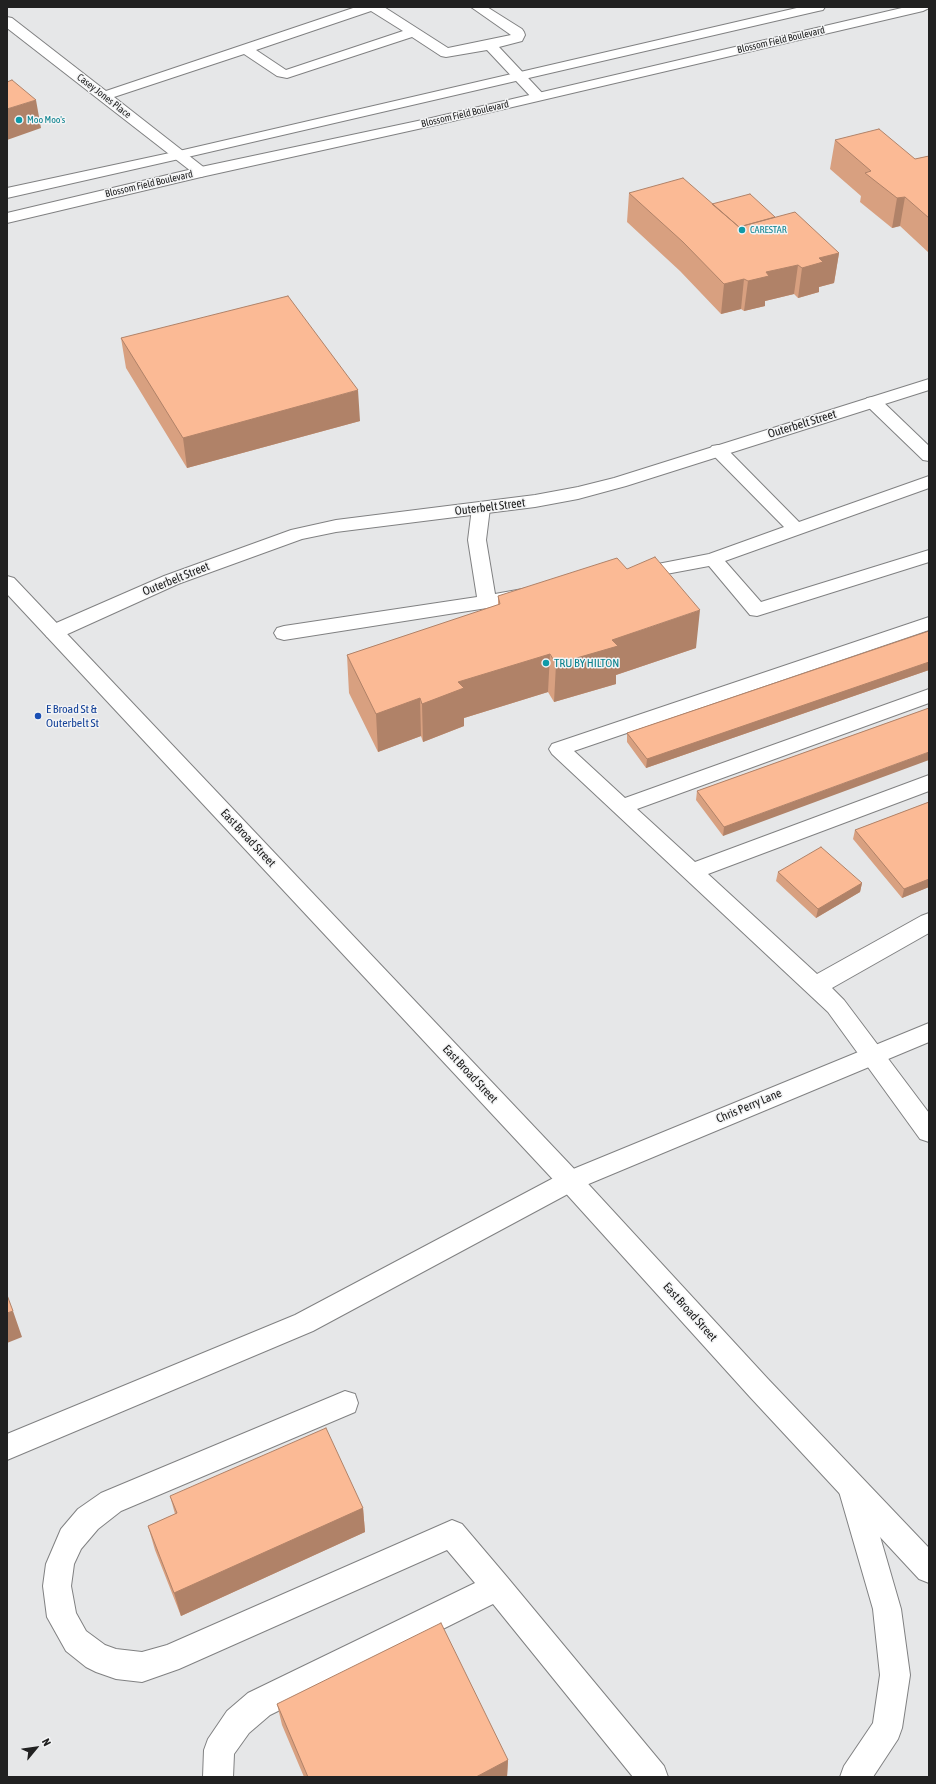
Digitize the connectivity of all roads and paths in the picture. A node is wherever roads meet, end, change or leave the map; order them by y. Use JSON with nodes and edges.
{"nodes":[{"id":1,"x":369,"y":7,"type":"edge"},
{"id":2,"x":375,"y":7,"type":"edge"},
{"id":3,"x":478,"y":7,"type":"edge"},
{"id":4,"x":818,"y":7,"type":"edge"},
{"id":5,"x":923,"y":7,"type":"edge"},
{"id":6,"x":7,"y":21,"type":"edge"},
{"id":7,"x":413,"y":32,"type":"junction"},
{"id":8,"x":490,"y":44,"type":"junction"},
{"id":9,"x":246,"y":49,"type":"junction"},
{"id":10,"x":519,"y":77,"type":"junction"},
{"id":11,"x":104,"y":96,"type":"junction"},
{"id":12,"x":538,"y":96,"type":"junction"},
{"id":13,"x":179,"y":155,"type":"junction"},
{"id":14,"x":201,"y":172,"type":"junction"},
{"id":15,"x":7,"y":193,"type":"edge"},
{"id":16,"x":7,"y":218,"type":"edge"},
{"id":17,"x":929,"y":384,"type":"edge"},
{"id":18,"x":873,"y":402,"type":"junction"},
{"id":19,"x":718,"y":450,"type":"junction"},
{"id":20,"x":929,"y":456,"type":"edge"},
{"id":21,"x":929,"y":482,"type":"edge"},
{"id":22,"x":482,"y":508,"type":"junction"},
{"id":23,"x":796,"y":530,"type":"junction"},
{"id":24,"x":929,"y":556,"type":"edge"},
{"id":25,"x":713,"y":559,"type":"junction"},
{"id":26,"x":620,"y":577,"type":"edge"},
{"id":27,"x":7,"y":582,"type":"edge"},
{"id":28,"x":542,"y":592,"type":"edge"},
{"id":29,"x":487,"y":602,"type":"junction"},
{"id":30,"x":929,"y":622,"type":"edge"},
{"id":31,"x":54,"y":632,"type":"junction"},
{"id":32,"x":284,"y":633,"type":"dead end"},
{"id":33,"x":929,"y":696,"type":"edge"},
{"id":34,"x":929,"y":783,"type":"edge"},
{"id":35,"x":621,"y":806,"type":"junction"},
{"id":36,"x":691,"y":872,"type":"junction"},
{"id":37,"x":929,"y":922,"type":"edge"},
{"id":38,"x":814,"y":987,"type":"junction"},
{"id":39,"x":929,"y":1032,"type":"edge"},
{"id":40,"x":874,"y":1055,"type":"junction"},
{"id":41,"x":929,"y":1132,"type":"edge"},
{"id":42,"x":570,"y":1181,"type":"junction"},
{"id":43,"x":345,"y":1403,"type":"dead end"},
{"id":44,"x":7,"y":1447,"type":"edge"},
{"id":45,"x":852,"y":1486,"type":"junction"},
{"id":46,"x":929,"y":1569,"type":"edge"},
{"id":47,"x":497,"y":1587,"type":"junction"},
{"id":48,"x":218,"y":1777,"type":"edge"},
{"id":49,"x":653,"y":1777,"type":"edge"},
{"id":50,"x":855,"y":1777,"type":"edge"}],
"edges":[{"from":1,"to":9,"type":"main road"},
{"from":2,"to":7,"type":"main road"},
{"from":3,"to":8,"type":"main road"},
{"from":4,"to":10,"type":"main road","name":"Blossom Field Boulevard"},
{"from":5,"to":12,"type":"main road","name":"Blossom Field Boulevard"},
{"from":6,"to":11,"type":"main road","name":"Casey Jones Place"},
{"from":7,"to":8,"type":"main road"},
{"from":7,"to":9,"type":"main road"},
{"from":8,"to":10,"type":"main road"},
{"from":9,"to":11,"type":"main road"},
{"from":10,"to":12,"type":"main road"},
{"from":10,"to":13,"type":"main road","name":"Blossom Field Boulevard"},
{"from":11,"to":13,"type":"main road","name":"Casey Jones Place"},
{"from":12,"to":14,"type":"main road","name":"Blossom Field Boulevard"},
{"from":13,"to":14,"type":"main road","name":"Casey Jones Place"},
{"from":13,"to":15,"type":"main road","name":"Blossom Field Boulevard"},
{"from":14,"to":16,"type":"main road","name":"Blossom Field Boulevard"},
{"from":17,"to":18,"type":"main road","name":"Outerbelt Street"},
{"from":18,"to":19,"type":"main road","name":"Outerbelt Street"},
{"from":18,"to":20,"type":"main road"},
{"from":19,"to":22,"type":"main road","name":"Outerbelt Street"},
{"from":19,"to":23,"type":"main road"},
{"from":21,"to":23,"type":"main road"},
{"from":22,"to":29,"type":"main road"},
{"from":22,"to":31,"type":"main road","name":"Outerbelt Street"},
{"from":23,"to":25,"type":"main road"},
{"from":24,"to":25,"type":"main road"},
{"from":25,"to":26,"type":"main road"},
{"from":27,"to":31,"type":"main road","name":"East Broad Street"},
{"from":28,"to":29,"type":"main road"},
{"from":29,"to":32,"type":"main road"},
{"from":30,"to":35,"type":"main road"},
{"from":31,"to":42,"type":"main road","name":"East Broad Street"},
{"from":33,"to":35,"type":"main road"},
{"from":34,"to":36,"type":"main road"},
{"from":35,"to":36,"type":"main road"},
{"from":36,"to":38,"type":"main road"},
{"from":37,"to":38,"type":"main road"},
{"from":38,"to":40,"type":"main road"},
{"from":39,"to":40,"type":"main road","name":"Chris Perry Lane"},
{"from":40,"to":41,"type":"main road"},
{"from":40,"to":42,"type":"main road","name":"Chris Perry Lane"},
{"from":42,"to":44,"type":"main road","name":"Chris Perry Lane"},
{"from":42,"to":45,"type":"main road","name":"East Broad Street"},
{"from":43,"to":47,"type":"main road"},
{"from":45,"to":46,"type":"main road","name":"East Broad Street"},
{"from":45,"to":50,"type":"main road"},
{"from":47,"to":48,"type":"main road"},
{"from":47,"to":49,"type":"main road"}]}
